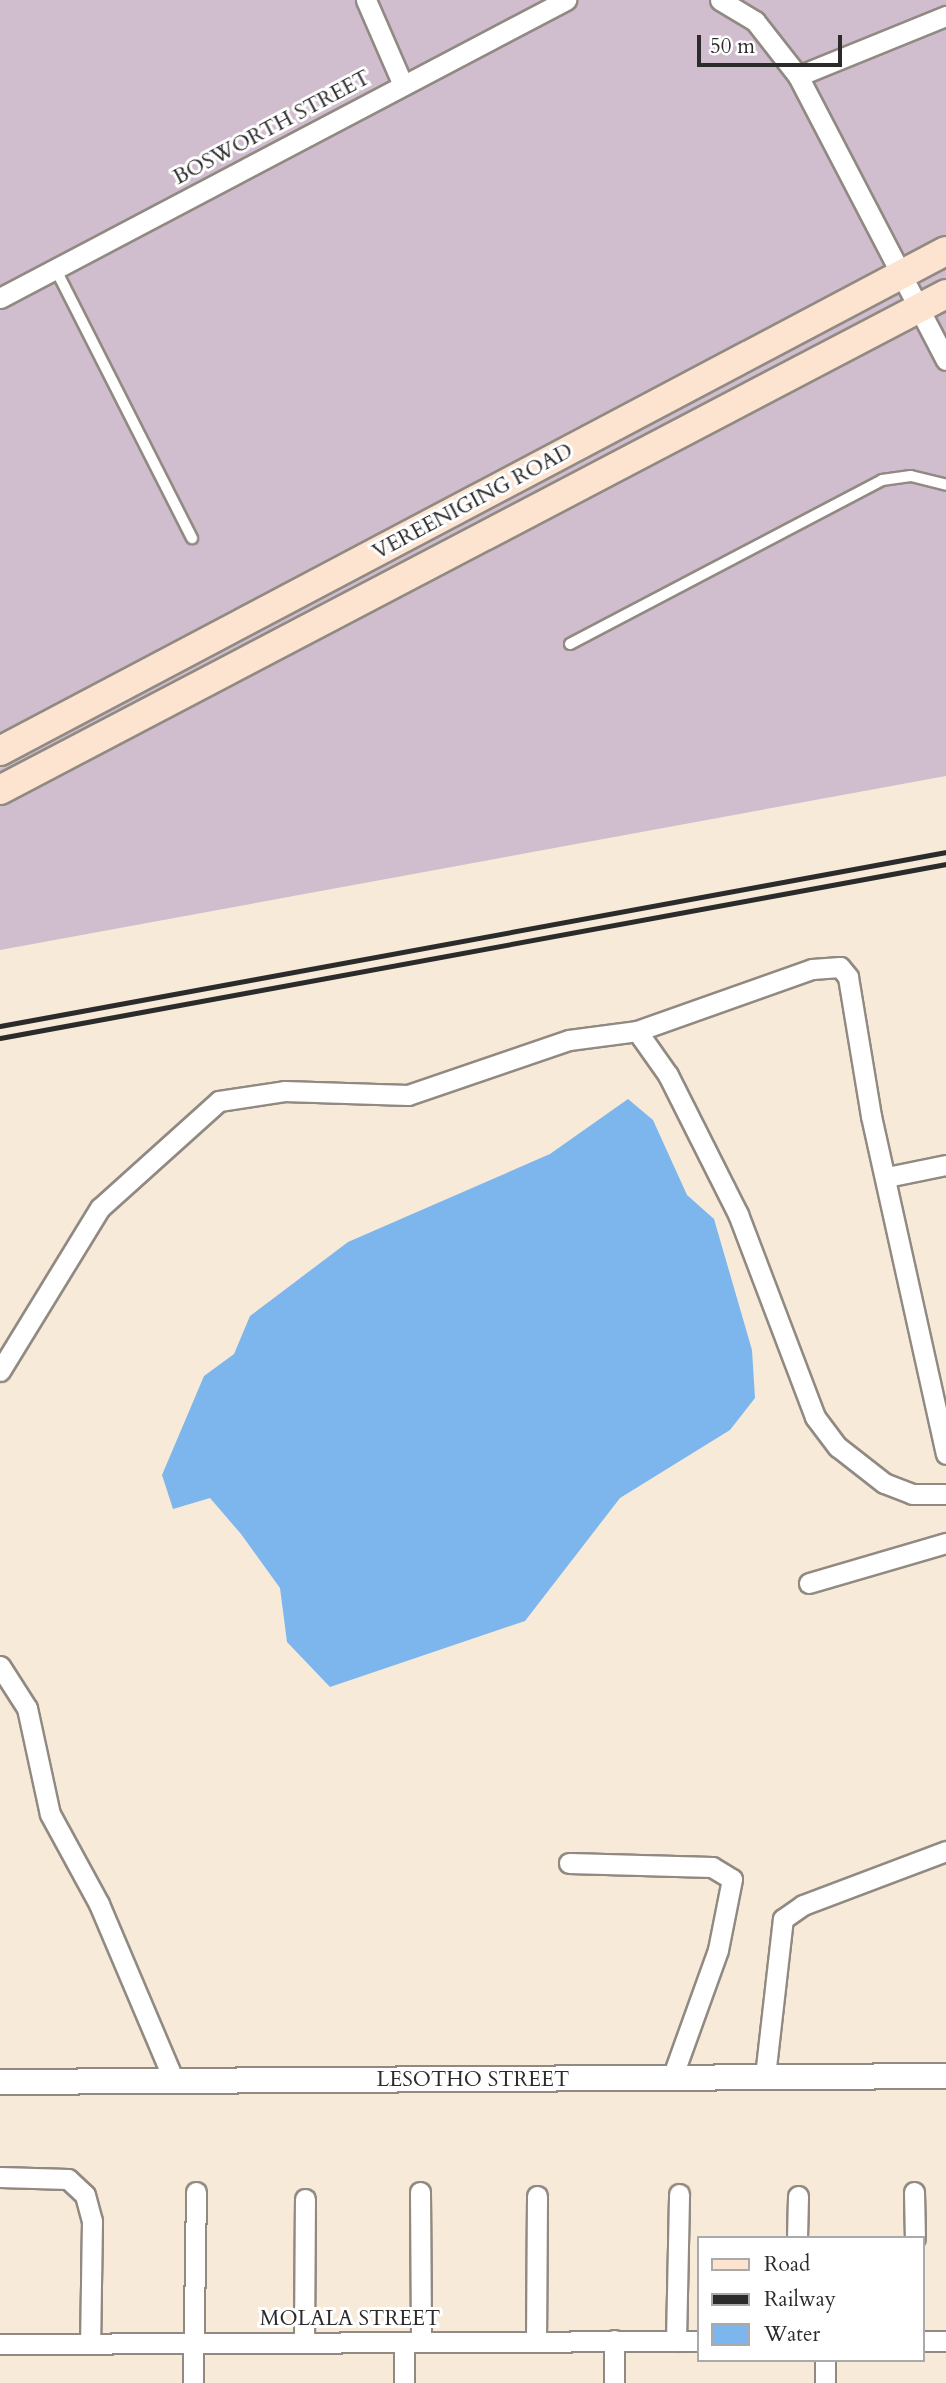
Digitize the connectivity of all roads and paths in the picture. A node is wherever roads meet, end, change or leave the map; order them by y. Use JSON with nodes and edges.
{"nodes":[{"id":1,"x":366,"y":0,"type":"edge"},
{"id":2,"x":566,"y":0,"type":"edge"},
{"id":3,"x":720,"y":0,"type":"edge"},
{"id":4,"x":946,"y":16,"type":"edge"},
{"id":5,"x":798,"y":76,"type":"junction"},
{"id":6,"x":403,"y":85,"type":"junction"},
{"id":7,"x":946,"y":251,"type":"edge"},
{"id":8,"x":55,"y":268,"type":"junction"},
{"id":9,"x":902,"y":274,"type":"junction"},
{"id":10,"x":946,"y":293,"type":"edge"},
{"id":11,"x":0,"y":298,"type":"edge"},
{"id":12,"x":919,"y":308,"type":"junction"},
{"id":13,"x":946,"y":360,"type":"edge"},
{"id":14,"x":946,"y":485,"type":"edge"},
{"id":15,"x":192,"y":538,"type":"dead end"},
{"id":16,"x":570,"y":644,"type":"dead end"},
{"id":17,"x":0,"y":751,"type":"edge"},
{"id":18,"x":0,"y":790,"type":"edge"},
{"id":19,"x":637,"y":1031,"type":"junction"},
{"id":20,"x":946,"y":1165,"type":"edge"},
{"id":21,"x":887,"y":1177,"type":"junction"},
{"id":22,"x":0,"y":1371,"type":"edge"},
{"id":23,"x":946,"y":1454,"type":"edge"},
{"id":24,"x":946,"y":1494,"type":"edge"},
{"id":25,"x":946,"y":1544,"type":"edge"},
{"id":26,"x":809,"y":1583,"type":"dead end"},
{"id":27,"x":0,"y":1665,"type":"edge"},
{"id":28,"x":946,"y":1851,"type":"edge"},
{"id":29,"x":569,"y":1863,"type":"dead end"},
{"id":30,"x":765,"y":2076,"type":"junction"},
{"id":31,"x":946,"y":2076,"type":"edge"},
{"id":32,"x":672,"y":2078,"type":"junction"},
{"id":33,"x":174,"y":2081,"type":"junction"},
{"id":34,"x":0,"y":2082,"type":"edge"},
{"id":35,"x":0,"y":2177,"type":"edge"},
{"id":36,"x":196,"y":2192,"type":"dead end"},
{"id":37,"x":420,"y":2192,"type":"dead end"},
{"id":38,"x":914,"y":2192,"type":"dead end"},
{"id":39,"x":680,"y":2194,"type":"dead end"},
{"id":40,"x":537,"y":2196,"type":"dead end"},
{"id":41,"x":798,"y":2196,"type":"dead end"},
{"id":42,"x":305,"y":2199,"type":"dead end"},
{"id":43,"x":797,"y":2236,"type":"edge"},
{"id":44,"x":915,"y":2236,"type":"edge"},
{"id":45,"x":614,"y":2340,"type":"junction"},
{"id":46,"x":304,"y":2341,"type":"junction"},
{"id":47,"x":676,"y":2341,"type":"junction"},
{"id":48,"x":698,"y":2341,"type":"edge"},
{"id":49,"x":946,"y":2341,"type":"edge"},
{"id":50,"x":412,"y":2342,"type":"junction"},
{"id":51,"x":536,"y":2342,"type":"junction"},
{"id":52,"x":925,"y":2342,"type":"edge"},
{"id":53,"x":90,"y":2343,"type":"junction"},
{"id":54,"x":194,"y":2343,"type":"junction"},
{"id":55,"x":0,"y":2344,"type":"edge"},
{"id":56,"x":825,"y":2362,"type":"edge"},
{"id":57,"x":193,"y":2383,"type":"edge"},
{"id":58,"x":404,"y":2383,"type":"edge"},
{"id":59,"x":614,"y":2383,"type":"edge"},
{"id":60,"x":825,"y":2383,"type":"edge"}],
"edges":[{"from":1,"to":6,"type":"street"},
{"from":2,"to":6,"type":"street","name":"BOSWORTH STREET"},
{"from":3,"to":5,"type":"street"},
{"from":4,"to":5,"type":"street"},
{"from":5,"to":9,"type":"street"},
{"from":6,"to":8,"type":"street","name":"BOSWORTH STREET"},
{"from":7,"to":9,"type":"main road","name":"VEREENIGING ROAD"},
{"from":8,"to":11,"type":"street","name":"BOSWORTH STREET"},
{"from":8,"to":15,"type":"lane"},
{"from":9,"to":12,"type":"street"},
{"from":9,"to":17,"type":"main road","name":"VEREENIGING ROAD"},
{"from":10,"to":12,"type":"main road","name":"VEREENIGING ROAD"},
{"from":12,"to":13,"type":"street"},
{"from":12,"to":18,"type":"main road","name":"VEREENIGING ROAD"},
{"from":14,"to":16,"type":"lane"},
{"from":19,"to":21,"type":"street"},
{"from":19,"to":22,"type":"street"},
{"from":19,"to":24,"type":"street"},
{"from":20,"to":21,"type":"street"},
{"from":21,"to":23,"type":"street"},
{"from":25,"to":26,"type":"street"},
{"from":27,"to":33,"type":"street"},
{"from":28,"to":30,"type":"street"},
{"from":29,"to":32,"type":"street"},
{"from":30,"to":31,"type":"street","name":"LESOTHO STREET"},
{"from":30,"to":32,"type":"street","name":"LESOTHO STREET"},
{"from":32,"to":33,"type":"street","name":"LESOTHO STREET"},
{"from":33,"to":34,"type":"street","name":"LESOTHO STREET"},
{"from":35,"to":53,"type":"street"},
{"from":36,"to":54,"type":"street"},
{"from":37,"to":50,"type":"street"},
{"from":38,"to":44,"type":"street"},
{"from":39,"to":47,"type":"street"},
{"from":40,"to":51,"type":"street"},
{"from":41,"to":43,"type":"street"},
{"from":42,"to":46,"type":"street"},
{"from":45,"to":47,"type":"street","name":"MOLALA STREET"},
{"from":45,"to":51,"type":"street","name":"MOLALA STREET"},
{"from":45,"to":59,"type":"street"},
{"from":46,"to":50,"type":"street","name":"MOLALA STREET"},
{"from":46,"to":54,"type":"street","name":"MOLALA STREET"},
{"from":47,"to":48,"type":"street","name":"MOLALA STREET"},
{"from":49,"to":52,"type":"street"},
{"from":50,"to":51,"type":"street","name":"MOLALA STREET"},
{"from":50,"to":58,"type":"street"},
{"from":53,"to":54,"type":"street","name":"MOLALA STREET"},
{"from":53,"to":55,"type":"street","name":"MOLALA STREET"},
{"from":54,"to":57,"type":"street"},
{"from":56,"to":60,"type":"street"}]}
